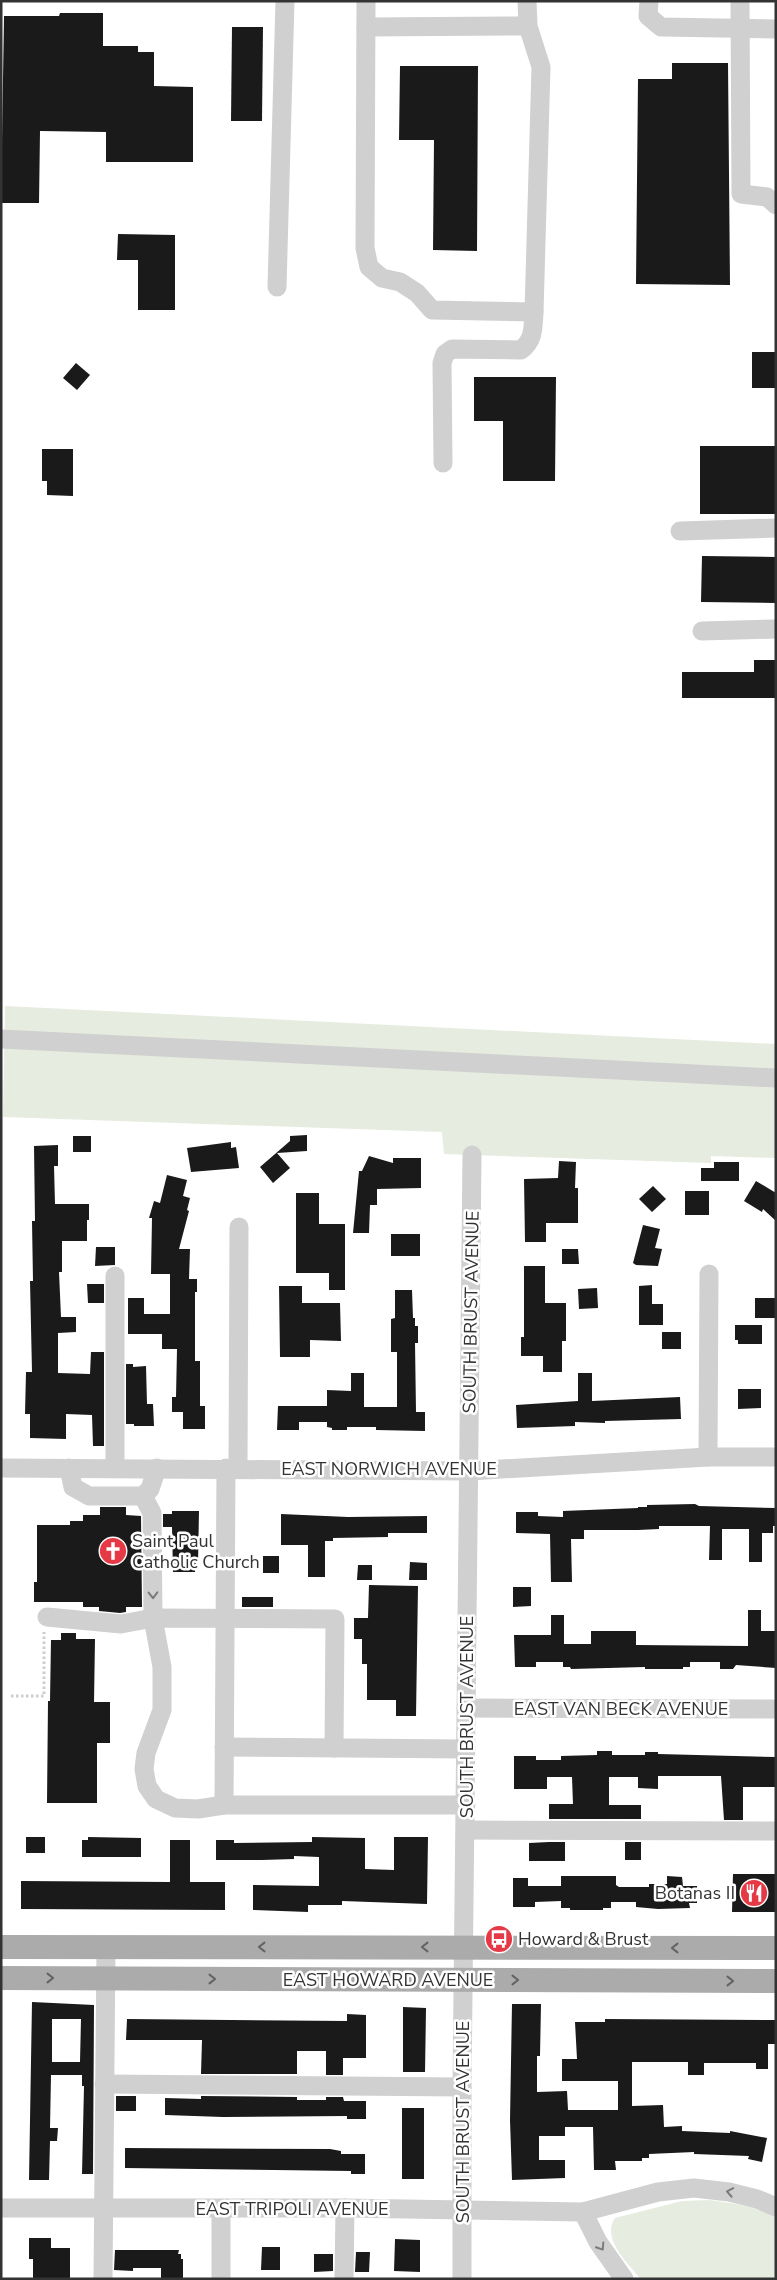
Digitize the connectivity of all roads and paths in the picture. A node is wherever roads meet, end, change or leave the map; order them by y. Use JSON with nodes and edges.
{"nodes":[{"id":1,"x":286,"y":1,"type":"edge"},
{"id":2,"x":366,"y":1,"type":"edge"},
{"id":3,"x":528,"y":1,"type":"edge"},
{"id":4,"x":648,"y":1,"type":"edge"},
{"id":5,"x":740,"y":1,"type":"edge"},
{"id":6,"x":528,"y":26,"type":"junction"},
{"id":7,"x":366,"y":27,"type":"junction"},
{"id":8,"x":740,"y":28,"type":"junction"},
{"id":9,"x":776,"y":29,"type":"edge"},
{"id":10,"x":776,"y":204,"type":"edge"},
{"id":11,"x":277,"y":287,"type":"dead end"},
{"id":12,"x":534,"y":312,"type":"junction"},
{"id":13,"x":443,"y":462,"type":"dead end"},
{"id":14,"x":776,"y":528,"type":"edge"},
{"id":15,"x":680,"y":530,"type":"dead end"},
{"id":16,"x":776,"y":629,"type":"edge"},
{"id":17,"x":702,"y":631,"type":"dead end"},
{"id":18,"x":1,"y":1039,"type":"edge"},
{"id":19,"x":776,"y":1078,"type":"edge"},
{"id":20,"x":472,"y":1155,"type":"dead end"},
{"id":21,"x":239,"y":1227,"type":"dead end"},
{"id":22,"x":709,"y":1274,"type":"dead end"},
{"id":23,"x":115,"y":1276,"type":"dead end"},
{"id":24,"x":708,"y":1457,"type":"junction"},
{"id":25,"x":776,"y":1457,"type":"edge"},
{"id":26,"x":1,"y":1468,"type":"edge"},
{"id":27,"x":68,"y":1468,"type":"junction"},
{"id":28,"x":115,"y":1468,"type":"junction"},
{"id":29,"x":157,"y":1468,"type":"junction"},
{"id":30,"x":232,"y":1468,"type":"junction"},
{"id":31,"x":469,"y":1471,"type":"junction"},
{"id":32,"x":143,"y":1496,"type":"junction"},
{"id":33,"x":47,"y":1617,"type":"joint"},
{"id":34,"x":153,"y":1618,"type":"junction"},
{"id":35,"x":224,"y":1618,"type":"junction"},
{"id":36,"x":11,"y":1696,"type":"dead end"},
{"id":37,"x":466,"y":1708,"type":"junction"},
{"id":38,"x":776,"y":1709,"type":"edge"},
{"id":39,"x":224,"y":1747,"type":"junction"},
{"id":40,"x":334,"y":1748,"type":"junction"},
{"id":41,"x":466,"y":1749,"type":"junction"},
{"id":42,"x":224,"y":1805,"type":"junction"},
{"id":43,"x":466,"y":1805,"type":"junction"},
{"id":44,"x":466,"y":1830,"type":"junction"},
{"id":45,"x":776,"y":1831,"type":"edge"},
{"id":46,"x":1,"y":1947,"type":"edge"},
{"id":47,"x":106,"y":1947,"type":"junction"},
{"id":48,"x":465,"y":1947,"type":"junction"},
{"id":49,"x":702,"y":1948,"type":"junction"},
{"id":50,"x":776,"y":1948,"type":"edge"},
{"id":51,"x":1,"y":1978,"type":"edge"},
{"id":52,"x":105,"y":1978,"type":"junction"},
{"id":53,"x":464,"y":1980,"type":"junction"},
{"id":54,"x":701,"y":1981,"type":"junction"},
{"id":55,"x":776,"y":1981,"type":"edge"},
{"id":56,"x":104,"y":2084,"type":"junction"},
{"id":57,"x":462,"y":2087,"type":"junction"},
{"id":58,"x":776,"y":2207,"type":"edge"},
{"id":59,"x":1,"y":2208,"type":"edge"},
{"id":60,"x":345,"y":2208,"type":"junction"},
{"id":61,"x":104,"y":2209,"type":"junction"},
{"id":62,"x":221,"y":2209,"type":"junction"},
{"id":63,"x":464,"y":2210,"type":"junction"},
{"id":64,"x":583,"y":2212,"type":"junction"},
{"id":65,"x":103,"y":2279,"type":"edge"},
{"id":66,"x":221,"y":2279,"type":"edge"},
{"id":67,"x":344,"y":2279,"type":"edge"},
{"id":68,"x":462,"y":2279,"type":"edge"},
{"id":69,"x":624,"y":2279,"type":"edge"}],
"edges":[{"from":1,"to":11,"type":"street"},
{"from":2,"to":7,"type":"street"},
{"from":3,"to":6,"type":"street"},
{"from":4,"to":8,"type":"street"},
{"from":5,"to":8,"type":"street"},
{"from":6,"to":7,"type":"street"},
{"from":6,"to":12,"type":"street"},
{"from":7,"to":12,"type":"street"},
{"from":8,"to":9,"type":"street"},
{"from":8,"to":10,"type":"street"},
{"from":12,"to":13,"type":"street"},
{"from":14,"to":15,"type":"street"},
{"from":16,"to":17,"type":"street"},
{"from":18,"to":19,"type":"street"},
{"from":20,"to":31,"type":"street","name":"SOUTH BRUST AVENUE"},
{"from":21,"to":30,"type":"street"},
{"from":22,"to":24,"type":"street"},
{"from":23,"to":28,"type":"street"},
{"from":24,"to":25,"type":"street","name":"EAST NORWICH AVENUE"},
{"from":24,"to":31,"type":"street","name":"EAST NORWICH AVENUE"},
{"from":26,"to":27,"type":"street","name":"EAST NORWICH AVENUE"},
{"from":27,"to":28,"type":"street","name":"EAST NORWICH AVENUE"},
{"from":27,"to":32,"type":"street"},
{"from":28,"to":29,"type":"street","name":"EAST NORWICH AVENUE"},
{"from":29,"to":30,"type":"street","name":"EAST NORWICH AVENUE"},
{"from":29,"to":32,"type":"street"},
{"from":30,"to":31,"type":"street","name":"EAST NORWICH AVENUE"},
{"from":30,"to":35,"type":"street"},
{"from":31,"to":37,"type":"street","name":"SOUTH BRUST AVENUE"},
{"from":32,"to":34,"type":"street","one_way":true},
{"from":33,"to":34,"type":"street"},
{"from":33,"to":36,"type":"path"},
{"from":34,"to":35,"type":"street"},
{"from":34,"to":42,"type":"street"},
{"from":35,"to":39,"type":"street"},
{"from":35,"to":40,"type":"street"},
{"from":37,"to":38,"type":"street","name":"EAST VAN BECK AVENUE"},
{"from":37,"to":41,"type":"street","name":"SOUTH BRUST AVENUE"},
{"from":39,"to":40,"type":"street"},
{"from":39,"to":42,"type":"street"},
{"from":40,"to":41,"type":"street"},
{"from":41,"to":43,"type":"street","name":"SOUTH BRUST AVENUE"},
{"from":42,"to":43,"type":"street"},
{"from":43,"to":44,"type":"street","name":"SOUTH BRUST AVENUE"},
{"from":44,"to":45,"type":"street"},
{"from":44,"to":48,"type":"street","name":"SOUTH BRUST AVENUE"},
{"from":46,"to":47,"type":"main road","name":"EAST HOWARD AVENUE"},
{"from":48,"to":47,"type":"main road","name":"EAST HOWARD AVENUE","one_way":true},
{"from":47,"to":52,"type":"street"},
{"from":49,"to":48,"type":"main road","name":"EAST HOWARD AVENUE","one_way":true},
{"from":48,"to":53,"type":"street","name":"SOUTH BRUST AVENUE"},
{"from":49,"to":50,"type":"main road","name":"EAST HOWARD AVENUE"},
{"from":49,"to":54,"type":"main road"},
{"from":51,"to":52,"type":"main road","name":"EAST HOWARD AVENUE","one_way":true},
{"from":52,"to":53,"type":"main road","name":"EAST HOWARD AVENUE","one_way":true},
{"from":52,"to":56,"type":"street"},
{"from":53,"to":54,"type":"main road","name":"EAST HOWARD AVENUE","one_way":true},
{"from":53,"to":57,"type":"street","name":"SOUTH BRUST AVENUE"},
{"from":54,"to":55,"type":"main road","name":"EAST HOWARD AVENUE","one_way":true},
{"from":56,"to":57,"type":"street"},
{"from":56,"to":61,"type":"street"},
{"from":57,"to":63,"type":"street","name":"SOUTH BRUST AVENUE"},
{"from":58,"to":64,"type":"street","name":"EAST TRIPOLI AVENUE","one_way":true},
{"from":59,"to":61,"type":"street","name":"EAST TRIPOLI AVENUE"},
{"from":60,"to":62,"type":"street","name":"EAST TRIPOLI AVENUE"},
{"from":60,"to":63,"type":"street","name":"EAST TRIPOLI AVENUE"},
{"from":60,"to":67,"type":"street"},
{"from":61,"to":62,"type":"street","name":"EAST TRIPOLI AVENUE"},
{"from":61,"to":65,"type":"street"},
{"from":62,"to":66,"type":"street"},
{"from":63,"to":64,"type":"street","name":"EAST TRIPOLI AVENUE"},
{"from":63,"to":68,"type":"street","name":"SOUTH BRUST AVENUE"},
{"from":64,"to":69,"type":"street","one_way":true}]}
